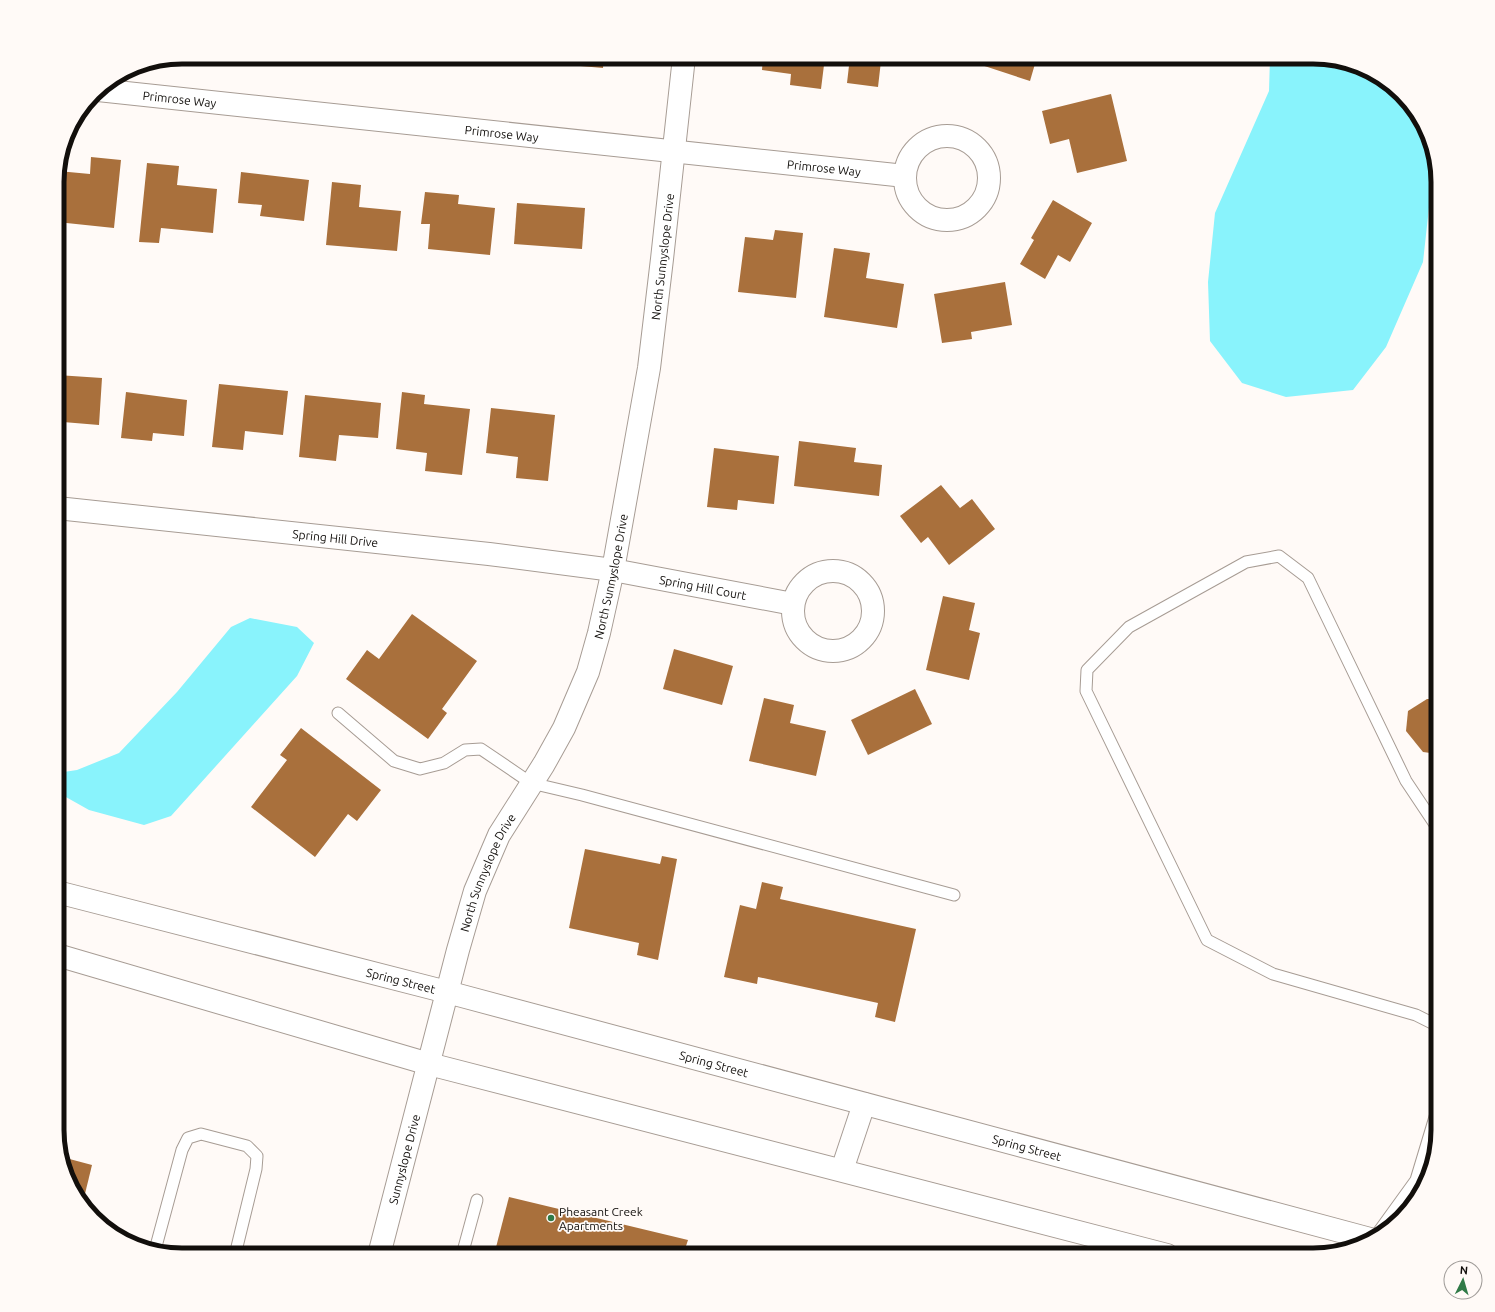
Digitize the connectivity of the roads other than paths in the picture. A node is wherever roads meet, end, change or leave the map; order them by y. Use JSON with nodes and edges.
{"nodes":[{"id":1,"x":683,"y":64,"type":"edge"},
{"id":2,"x":107,"y":91,"type":"edge"},
{"id":3,"x":674,"y":151,"type":"junction"},
{"id":4,"x":905,"y":176,"type":"dead end"},
{"id":5,"x":64,"y":509,"type":"edge"},
{"id":6,"x":613,"y":570,"type":"junction"},
{"id":7,"x":793,"y":604,"type":"dead end"},
{"id":8,"x":338,"y":713,"type":"dead end"},
{"id":9,"x":531,"y":783,"type":"junction"},
{"id":10,"x":1431,"y":818,"type":"edge"},
{"id":11,"x":64,"y":894,"type":"edge"},
{"id":12,"x":954,"y":895,"type":"dead end"},
{"id":13,"x":64,"y":957,"type":"edge"},
{"id":14,"x":447,"y":992,"type":"junction"},
{"id":15,"x":1431,"y":1022,"type":"edge"},
{"id":16,"x":429,"y":1064,"type":"junction"},
{"id":17,"x":864,"y":1104,"type":"junction"},
{"id":18,"x":1431,"y":1130,"type":"edge"},
{"id":19,"x":842,"y":1170,"type":"junction"},
{"id":20,"x":477,"y":1200,"type":"dead end"},
{"id":21,"x":1385,"y":1223,"type":"edge"},
{"id":22,"x":1362,"y":1237,"type":"edge"},
{"id":23,"x":156,"y":1245,"type":"edge"},
{"id":24,"x":237,"y":1248,"type":"edge"},
{"id":25,"x":381,"y":1248,"type":"edge"},
{"id":26,"x":464,"y":1248,"type":"edge"},
{"id":27,"x":1140,"y":1248,"type":"edge"}],
"edges":[{"from":1,"to":3,"type":"street","name":"North Sunnyslope Drive"},
{"from":2,"to":3,"type":"street","name":"Primrose Way"},
{"from":3,"to":4,"type":"street","name":"Primrose Way"},
{"from":3,"to":6,"type":"street","name":"North Sunnyslope Drive"},
{"from":5,"to":6,"type":"street","name":"Spring Hill Drive"},
{"from":6,"to":7,"type":"street","name":"Spring Hill Court"},
{"from":6,"to":9,"type":"street","name":"North Sunnyslope Drive"},
{"from":8,"to":9,"type":"lane"},
{"from":9,"to":12,"type":"lane"},
{"from":9,"to":14,"type":"street","name":"North Sunnyslope Drive"},
{"from":10,"to":15,"type":"lane"},
{"from":11,"to":14,"type":"street","name":"Spring Street"},
{"from":13,"to":16,"type":"street"},
{"from":14,"to":16,"type":"street","name":"North Sunnyslope Drive"},
{"from":14,"to":17,"type":"street","name":"Spring Street"},
{"from":16,"to":19,"type":"street"},
{"from":16,"to":25,"type":"street","name":"Sunnyslope Drive"},
{"from":17,"to":19,"type":"street"},
{"from":17,"to":22,"type":"street","name":"Spring Street"},
{"from":18,"to":21,"type":"lane"},
{"from":19,"to":27,"type":"street"},
{"from":20,"to":26,"type":"lane"},
{"from":23,"to":24,"type":"lane"}]}
